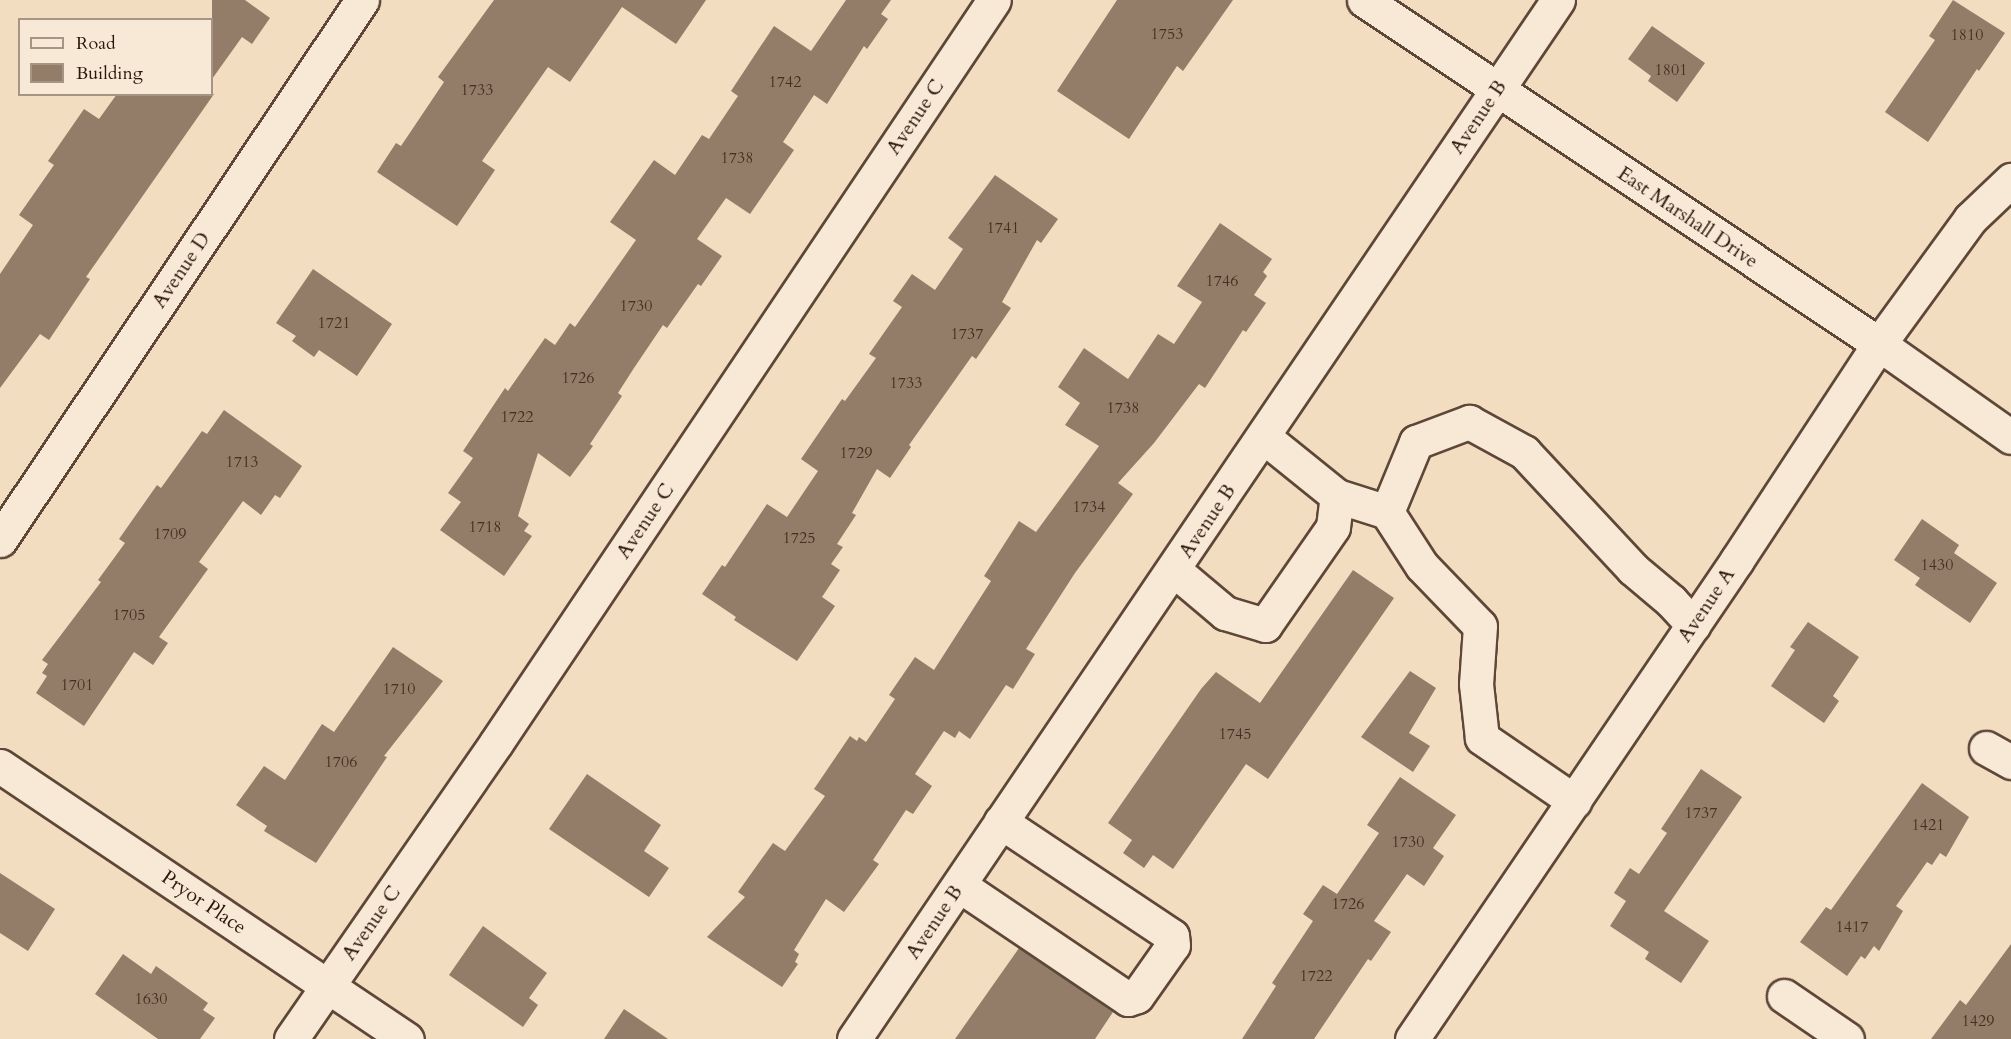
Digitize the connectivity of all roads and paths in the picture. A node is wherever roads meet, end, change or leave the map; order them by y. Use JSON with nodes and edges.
{"nodes":[{"id":1,"x":362,"y":0,"type":"edge"},
{"id":2,"x":994,"y":0,"type":"edge"},
{"id":3,"x":1364,"y":0,"type":"edge"},
{"id":4,"x":1558,"y":0,"type":"edge"},
{"id":5,"x":1497,"y":90,"type":"junction"},
{"id":6,"x":2011,"y":180,"type":"edge"},
{"id":7,"x":1879,"y":344,"type":"junction"},
{"id":8,"x":1264,"y":437,"type":"junction"},
{"id":9,"x":2011,"y":437,"type":"edge"},
{"id":10,"x":1337,"y":496,"type":"junction"},
{"id":11,"x":1387,"y":512,"type":"junction"},
{"id":12,"x":0,"y":540,"type":"edge"},
{"id":13,"x":1174,"y":570,"type":"junction"},
{"id":14,"x":1693,"y":625,"type":"junction"},
{"id":15,"x":0,"y":766,"type":"edge"},
{"id":16,"x":1574,"y":801,"type":"junction"},
{"id":17,"x":1001,"y":822,"type":"junction"},
{"id":18,"x":959,"y":885,"type":"junction"},
{"id":19,"x":328,"y":985,"type":"junction"},
{"id":20,"x":1784,"y":996,"type":"dead end"},
{"id":21,"x":291,"y":1039,"type":"edge"},
{"id":22,"x":407,"y":1039,"type":"edge"},
{"id":23,"x":854,"y":1039,"type":"edge"},
{"id":24,"x":1412,"y":1039,"type":"edge"},
{"id":25,"x":1847,"y":1039,"type":"edge"}],
"edges":[{"from":1,"to":12,"type":"street","name":"Avenue D"},
{"from":2,"to":19,"type":"street","name":"Avenue C"},
{"from":3,"to":5,"type":"street","name":"East Marshall Drive"},
{"from":4,"to":5,"type":"street","name":"Avenue B"},
{"from":5,"to":7,"type":"street","name":"East Marshall Drive"},
{"from":5,"to":8,"type":"street","name":"Avenue B"},
{"from":6,"to":7,"type":"street","name":"Avenue A"},
{"from":7,"to":9,"type":"street","name":"East Marshall Drive"},
{"from":7,"to":14,"type":"street","name":"Avenue A"},
{"from":8,"to":10,"type":"street"},
{"from":8,"to":13,"type":"street","name":"Avenue B"},
{"from":10,"to":11,"type":"street"},
{"from":10,"to":13,"type":"street"},
{"from":11,"to":14,"type":"street"},
{"from":11,"to":16,"type":"street"},
{"from":13,"to":17,"type":"street","name":"Avenue B"},
{"from":14,"to":16,"type":"street","name":"Avenue A"},
{"from":15,"to":19,"type":"street","name":"Pryor Place"},
{"from":16,"to":24,"type":"street","name":"Avenue A"},
{"from":17,"to":18,"type":"street","name":"Avenue B"},
{"from":17,"to":18,"type":"street"},
{"from":18,"to":23,"type":"street","name":"Avenue B"},
{"from":19,"to":21,"type":"street","name":"Avenue C"},
{"from":19,"to":22,"type":"street","name":"Pryor Place"},
{"from":20,"to":25,"type":"street"}]}
